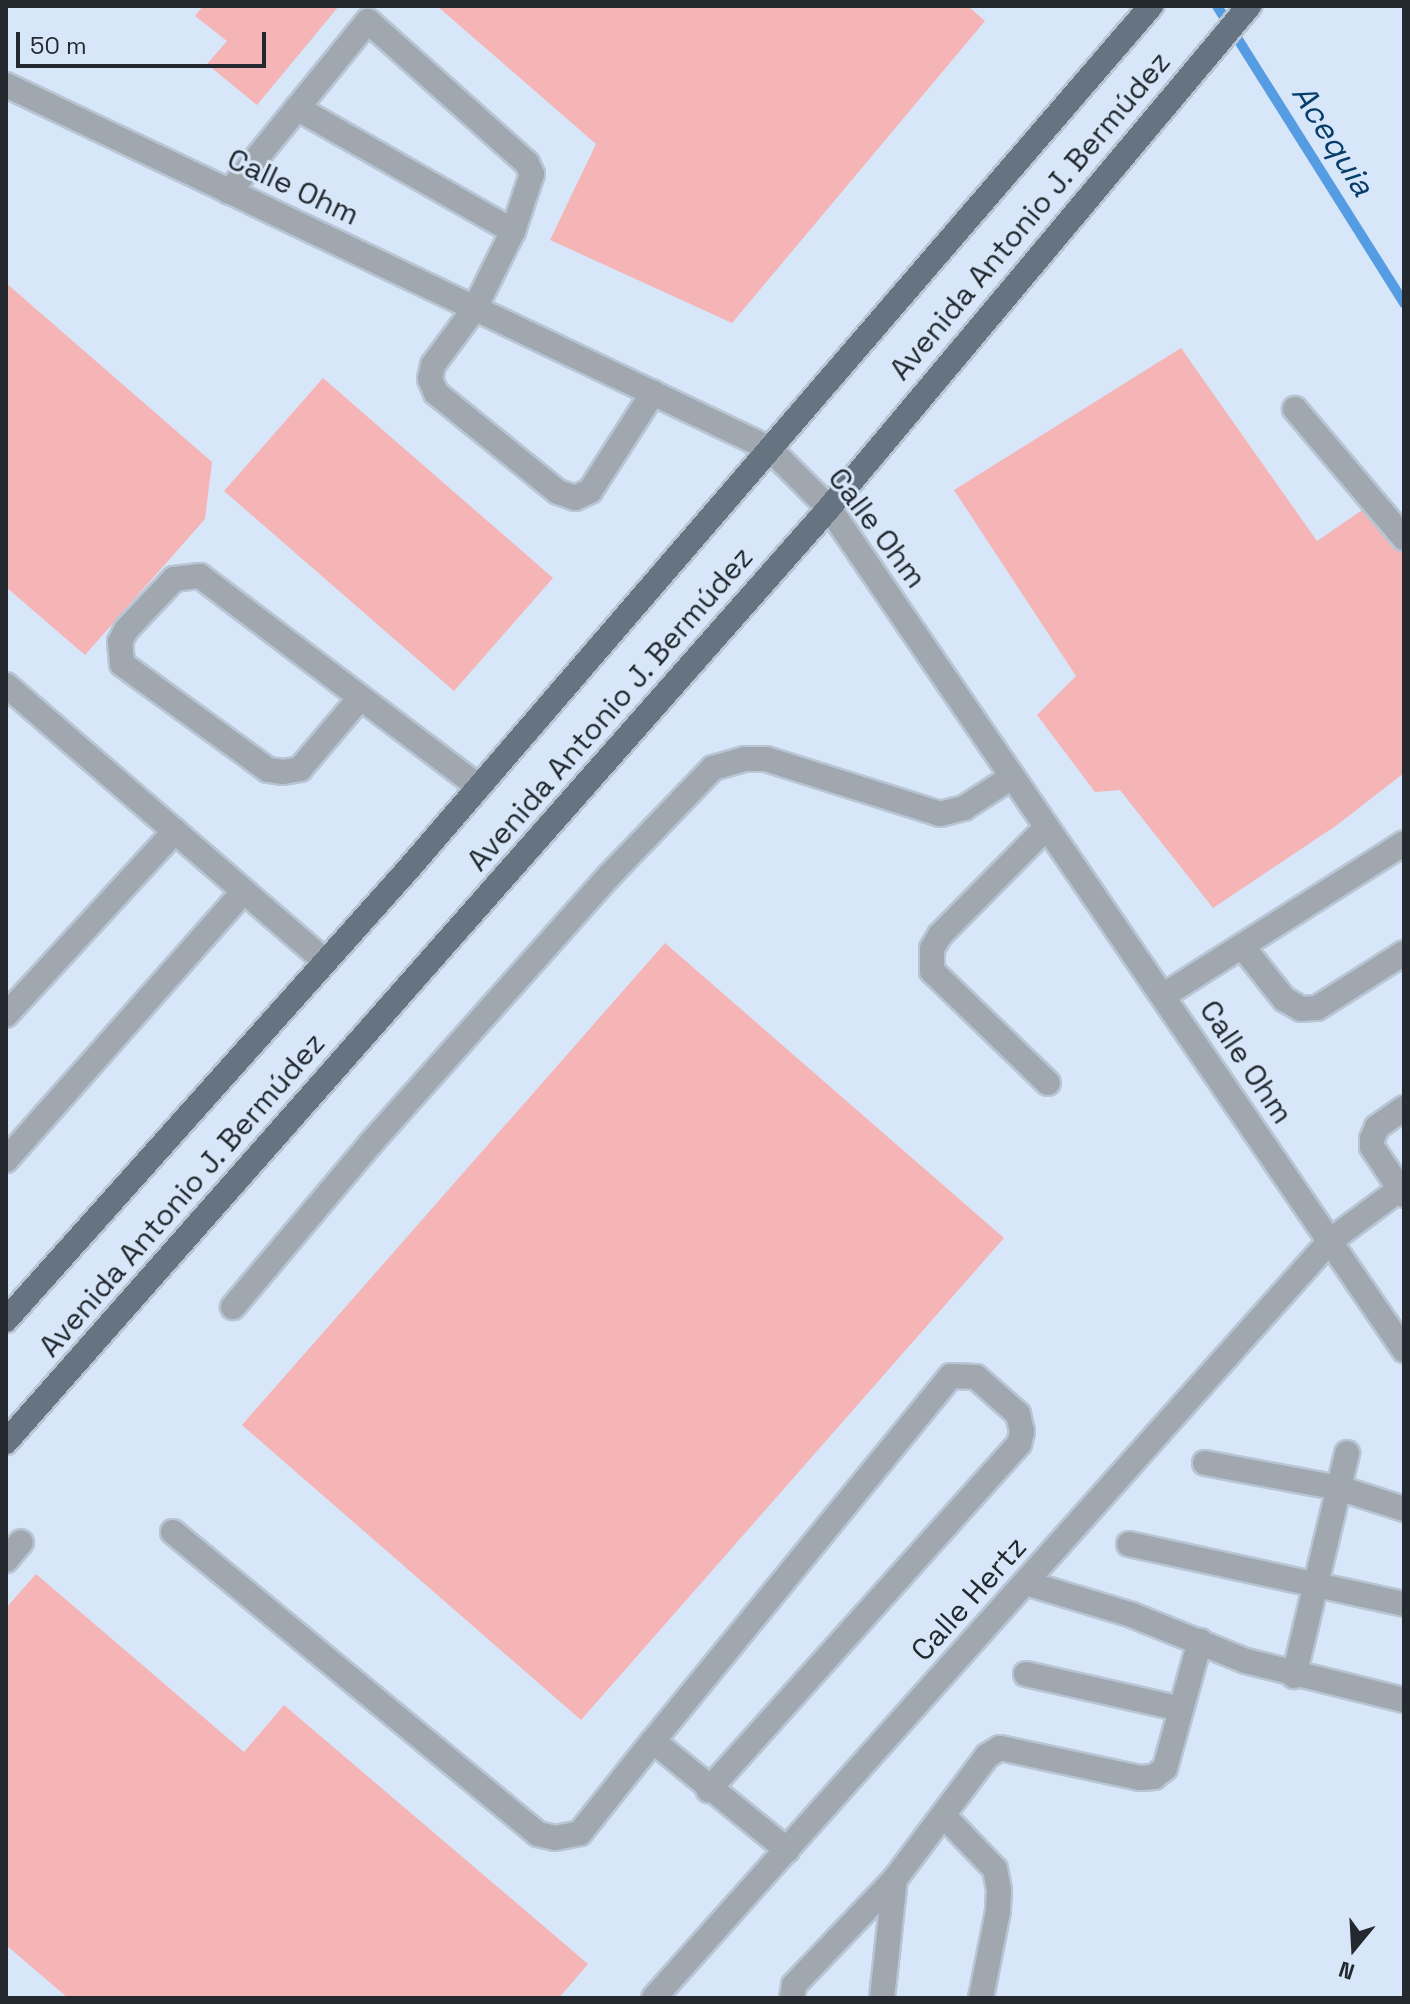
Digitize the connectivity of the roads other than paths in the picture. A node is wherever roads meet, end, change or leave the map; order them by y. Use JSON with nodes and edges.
{"nodes":[{"id":1,"x":1151,"y":6,"type":"edge"},
{"id":2,"x":1249,"y":6,"type":"edge"},
{"id":3,"x":374,"y":13,"type":"edge"},
{"id":4,"x":6,"y":85,"type":"edge"},
{"id":5,"x":297,"y":108,"type":"junction"},
{"id":6,"x":229,"y":192,"type":"junction"},
{"id":7,"x":513,"y":231,"type":"junction"},
{"id":8,"x":475,"y":308,"type":"junction"},
{"id":9,"x":653,"y":393,"type":"junction"},
{"id":10,"x":1295,"y":409,"type":"dead end"},
{"id":11,"x":770,"y":449,"type":"junction"},
{"id":12,"x":829,"y":508,"type":"junction"},
{"id":13,"x":1404,"y":538,"type":"edge"},
{"id":14,"x":6,"y":685,"type":"edge"},
{"id":15,"x":360,"y":698,"type":"junction"},
{"id":16,"x":1012,"y":777,"type":"junction"},
{"id":17,"x":479,"y":787,"type":"junction"},
{"id":18,"x":1047,"y":827,"type":"junction"},
{"id":19,"x":175,"y":831,"type":"junction"},
{"id":20,"x":1404,"y":843,"type":"edge"},
{"id":21,"x":244,"y":891,"type":"junction"},
{"id":22,"x":1242,"y":946,"type":"junction"},
{"id":23,"x":1404,"y":953,"type":"edge"},
{"id":24,"x":325,"y":961,"type":"junction"},
{"id":25,"x":1163,"y":996,"type":"junction"},
{"id":26,"x":6,"y":1015,"type":"edge"},
{"id":27,"x":1048,"y":1083,"type":"dead end"},
{"id":28,"x":1404,"y":1108,"type":"edge"},
{"id":29,"x":6,"y":1160,"type":"edge"},
{"id":30,"x":1402,"y":1192,"type":"edge"},
{"id":31,"x":1330,"y":1241,"type":"junction"},
{"id":32,"x":233,"y":1307,"type":"dead end"},
{"id":33,"x":6,"y":1320,"type":"edge"},
{"id":34,"x":1404,"y":1350,"type":"edge"},
{"id":35,"x":6,"y":1442,"type":"edge"},
{"id":36,"x":1347,"y":1453,"type":"dead end"},
{"id":37,"x":1205,"y":1463,"type":"dead end"},
{"id":38,"x":1339,"y":1488,"type":"junction"},
{"id":39,"x":1404,"y":1509,"type":"edge"},
{"id":40,"x":173,"y":1532,"type":"dead end"},
{"id":41,"x":1129,"y":1544,"type":"dead end"},
{"id":42,"x":1026,"y":1583,"type":"junction"},
{"id":43,"x":1316,"y":1584,"type":"junction"},
{"id":44,"x":1404,"y":1604,"type":"edge"},
{"id":45,"x":1200,"y":1641,"type":"junction"},
{"id":46,"x":1026,"y":1674,"type":"dead end"},
{"id":47,"x":1294,"y":1676,"type":"junction"},
{"id":48,"x":1404,"y":1700,"type":"edge"},
{"id":49,"x":1181,"y":1709,"type":"junction"},
{"id":50,"x":653,"y":1741,"type":"junction"},
{"id":51,"x":709,"y":1790,"type":"junction"},
{"id":52,"x":943,"y":1815,"type":"junction"},
{"id":53,"x":787,"y":1850,"type":"junction"},
{"id":54,"x":895,"y":1879,"type":"junction"},
{"id":55,"x":654,"y":1998,"type":"edge"},
{"id":56,"x":792,"y":1998,"type":"edge"},
{"id":57,"x":882,"y":1998,"type":"edge"},
{"id":58,"x":981,"y":1998,"type":"edge"}],
"edges":[{"from":1,"to":11,"type":"main road","name":"Avenida Antonio J. Bermúdez"},
{"from":2,"to":12,"type":"main road","name":"Avenida Antonio J. Bermúdez"},
{"from":3,"to":5,"type":"street"},
{"from":3,"to":7,"type":"street"},
{"from":4,"to":6,"type":"street","name":"Calle Ohm"},
{"from":5,"to":6,"type":"street"},
{"from":5,"to":7,"type":"street"},
{"from":6,"to":8,"type":"street","name":"Calle Ohm"},
{"from":7,"to":8,"type":"street"},
{"from":8,"to":9,"type":"street","name":"Calle Ohm"},
{"from":8,"to":9,"type":"street"},
{"from":9,"to":11,"type":"street","name":"Calle Ohm"},
{"from":10,"to":13,"type":"street"},
{"from":11,"to":12,"type":"street","name":"Calle Ohm"},
{"from":11,"to":17,"type":"main road","name":"Avenida Antonio J. Bermúdez"},
{"from":12,"to":16,"type":"street","name":"Calle Ohm"},
{"from":12,"to":35,"type":"main road","name":"Avenida Antonio J. Bermúdez"},
{"from":14,"to":19,"type":"street"},
{"from":15,"to":15,"type":"street"},
{"from":15,"to":17,"type":"street"},
{"from":16,"to":18,"type":"street","name":"Calle Ohm"},
{"from":16,"to":32,"type":"street"},
{"from":17,"to":24,"type":"main road","name":"Avenida Antonio J. Bermúdez"},
{"from":18,"to":25,"type":"street","name":"Calle Ohm"},
{"from":18,"to":27,"type":"street"},
{"from":19,"to":21,"type":"street"},
{"from":19,"to":26,"type":"street"},
{"from":20,"to":22,"type":"street"},
{"from":21,"to":24,"type":"street"},
{"from":21,"to":29,"type":"street"},
{"from":22,"to":23,"type":"street"},
{"from":22,"to":25,"type":"street"},
{"from":24,"to":33,"type":"main road","name":"Avenida Antonio J. Bermúdez"},
{"from":25,"to":31,"type":"street","name":"Calle Ohm"},
{"from":28,"to":30,"type":"street"},
{"from":30,"to":31,"type":"street","name":"Calle Hertz"},
{"from":31,"to":34,"type":"street","name":"Calle Ohm"},
{"from":31,"to":42,"type":"street","name":"Calle Hertz"},
{"from":36,"to":38,"type":"street"},
{"from":37,"to":38,"type":"street"},
{"from":38,"to":39,"type":"street"},
{"from":38,"to":43,"type":"street"},
{"from":40,"to":50,"type":"street"},
{"from":41,"to":43,"type":"street"},
{"from":42,"to":45,"type":"street"},
{"from":42,"to":53,"type":"street","name":"Calle Hertz"},
{"from":43,"to":44,"type":"street"},
{"from":43,"to":47,"type":"street"},
{"from":45,"to":47,"type":"street"},
{"from":45,"to":49,"type":"street"},
{"from":46,"to":49,"type":"street"},
{"from":47,"to":48,"type":"street"},
{"from":49,"to":52,"type":"street"},
{"from":50,"to":51,"type":"street"},
{"from":50,"to":51,"type":"street"},
{"from":51,"to":53,"type":"street"},
{"from":52,"to":54,"type":"street"},
{"from":52,"to":58,"type":"street"},
{"from":53,"to":55,"type":"street","name":"Calle Hertz"},
{"from":54,"to":56,"type":"street"},
{"from":54,"to":57,"type":"street"}]}
